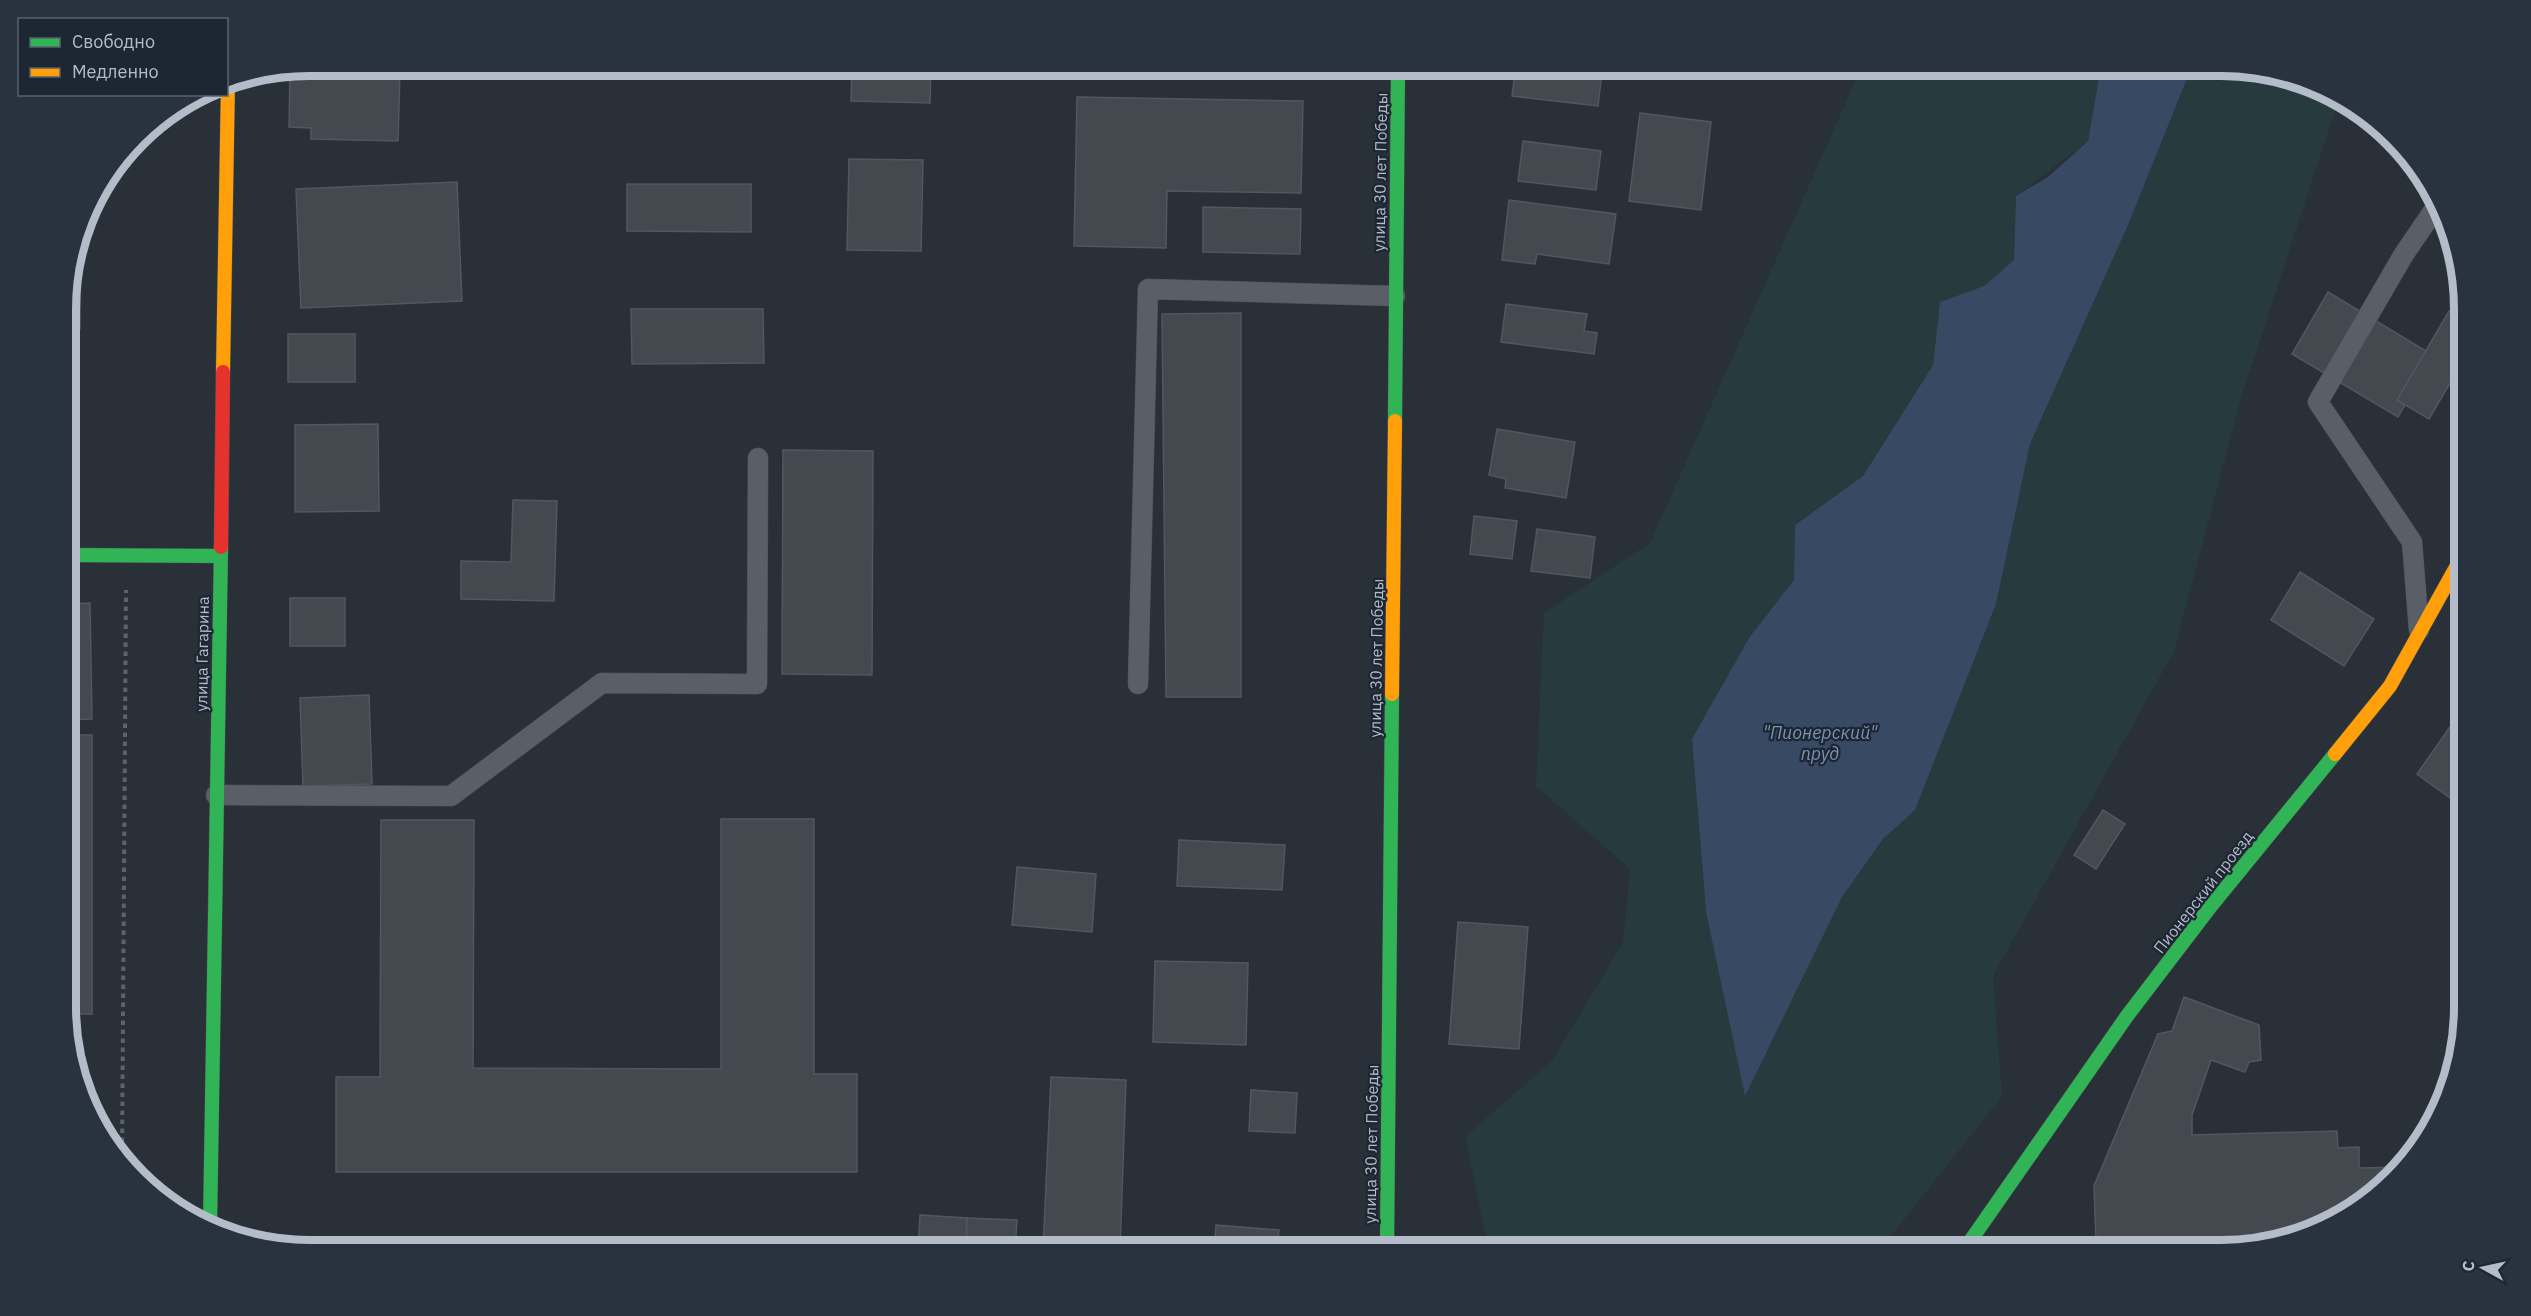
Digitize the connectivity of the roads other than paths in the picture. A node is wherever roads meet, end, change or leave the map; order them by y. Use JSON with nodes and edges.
{"nodes":[{"id":1,"x":1398,"y":76,"type":"edge"},
{"id":2,"x":228,"y":96,"type":"edge"},
{"id":3,"x":2433,"y":211,"type":"edge"},
{"id":4,"x":1395,"y":296,"type":"junction"},
{"id":5,"x":758,"y":458,"type":"dead end"},
{"id":6,"x":76,"y":555,"type":"edge"},
{"id":7,"x":220,"y":556,"type":"junction"},
{"id":8,"x":2454,"y":571,"type":"edge"},
{"id":9,"x":2419,"y":634,"type":"junction"},
{"id":10,"x":1138,"y":684,"type":"dead end"},
{"id":11,"x":216,"y":795,"type":"junction"},
{"id":12,"x":210,"y":1218,"type":"edge"},
{"id":13,"x":1387,"y":1240,"type":"edge"},
{"id":14,"x":1971,"y":1240,"type":"edge"}],
"edges":[{"from":1,"to":4,"type":"street","name":"улица 30 лет Победы"},
{"from":2,"to":7,"type":"street","name":"улица Гагарина"},
{"from":3,"to":9,"type":"lane"},
{"from":4,"to":10,"type":"lane"},
{"from":4,"to":13,"type":"street","name":"улица 30 лет Победы"},
{"from":5,"to":11,"type":"lane"},
{"from":6,"to":7,"type":"street"},
{"from":7,"to":11,"type":"street","name":"улица Гагарина"},
{"from":8,"to":9,"type":"street","name":"Пионерский проезд"},
{"from":9,"to":14,"type":"street","name":"Пионерский проезд"},
{"from":11,"to":12,"type":"street","name":"улица Гагарина"}]}
